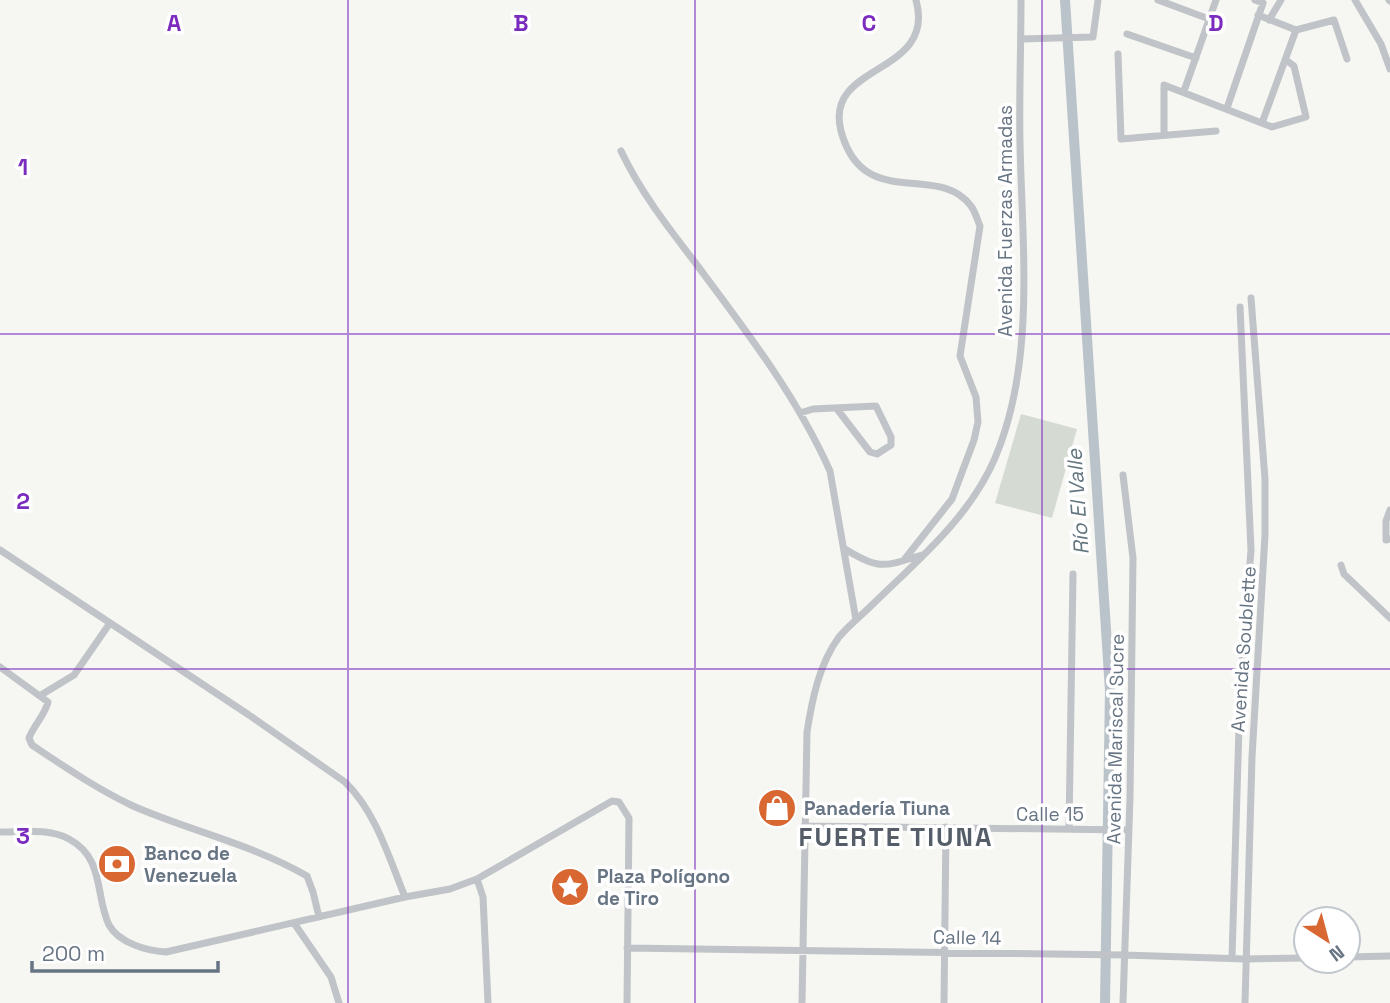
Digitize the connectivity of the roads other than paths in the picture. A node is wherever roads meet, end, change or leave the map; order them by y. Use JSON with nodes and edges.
{"nodes":[{"id":1,"x":916,"y":0,"type":"edge"},
{"id":2,"x":1021,"y":0,"type":"edge"},
{"id":3,"x":1098,"y":0,"type":"edge"},
{"id":4,"x":1158,"y":0,"type":"edge"},
{"id":5,"x":1216,"y":0,"type":"edge"},
{"id":6,"x":1255,"y":0,"type":"edge"},
{"id":7,"x":1281,"y":0,"type":"edge"},
{"id":8,"x":1355,"y":0,"type":"edge"},
{"id":9,"x":1258,"y":15,"type":"junction"},
{"id":10,"x":1209,"y":19,"type":"junction"},
{"id":11,"x":1269,"y":20,"type":"junction"},
{"id":12,"x":1296,"y":30,"type":"junction"},
{"id":13,"x":1127,"y":34,"type":"dead end"},
{"id":14,"x":1021,"y":39,"type":"junction"},
{"id":15,"x":1390,"y":41,"type":"edge"},
{"id":16,"x":1381,"y":44,"type":"junction"},
{"id":17,"x":1118,"y":54,"type":"dead end"},
{"id":18,"x":1196,"y":58,"type":"junction"},
{"id":19,"x":1346,"y":59,"type":"dead end"},
{"id":20,"x":1286,"y":60,"type":"junction"},
{"id":21,"x":1390,"y":69,"type":"edge"},
{"id":22,"x":1184,"y":91,"type":"junction"},
{"id":23,"x":1227,"y":108,"type":"junction"},
{"id":24,"x":1262,"y":123,"type":"junction"},
{"id":25,"x":1216,"y":131,"type":"dead end"},
{"id":26,"x":1164,"y":135,"type":"junction"},
{"id":27,"x":621,"y":151,"type":"dead end"},
{"id":28,"x":1251,"y":298,"type":"dead end"},
{"id":29,"x":1240,"y":307,"type":"dead end"},
{"id":30,"x":837,"y":409,"type":"junction"},
{"id":31,"x":800,"y":413,"type":"junction"},
{"id":32,"x":1123,"y":475,"type":"dead end"},
{"id":33,"x":1390,"y":510,"type":"edge"},
{"id":34,"x":1390,"y":539,"type":"edge"},
{"id":35,"x":0,"y":550,"type":"edge"},
{"id":36,"x":845,"y":550,"type":"junction"},
{"id":37,"x":924,"y":554,"type":"junction"},
{"id":38,"x":904,"y":560,"type":"junction"},
{"id":39,"x":1340,"y":565,"type":"dead end"},
{"id":40,"x":1073,"y":574,"type":"dead end"},
{"id":41,"x":1390,"y":618,"type":"edge"},
{"id":42,"x":856,"y":620,"type":"junction"},
{"id":43,"x":110,"y":623,"type":"junction"},
{"id":44,"x":0,"y":667,"type":"edge"},
{"id":45,"x":41,"y":695,"type":"junction"},
{"id":46,"x":804,"y":826,"type":"junction"},
{"id":47,"x":946,"y":827,"type":"junction"},
{"id":48,"x":1069,"y":829,"type":"junction"},
{"id":49,"x":1129,"y":830,"type":"junction"},
{"id":50,"x":0,"y":832,"type":"edge"},
{"id":51,"x":477,"y":879,"type":"junction"},
{"id":52,"x":405,"y":897,"type":"junction"},
{"id":53,"x":319,"y":917,"type":"junction"},
{"id":54,"x":293,"y":923,"type":"junction"},
{"id":55,"x":628,"y":948,"type":"junction"},
{"id":56,"x":803,"y":950,"type":"junction"},
{"id":57,"x":944,"y":953,"type":"junction"},
{"id":58,"x":1125,"y":955,"type":"junction"},
{"id":59,"x":1390,"y":956,"type":"edge"},
{"id":60,"x":1362,"y":957,"type":"edge"},
{"id":61,"x":1232,"y":958,"type":"junction"},
{"id":62,"x":1292,"y":958,"type":"edge"},
{"id":63,"x":1245,"y":959,"type":"junction"},
{"id":64,"x":339,"y":1002,"type":"edge"},
{"id":65,"x":488,"y":1003,"type":"edge"},
{"id":66,"x":627,"y":1003,"type":"edge"},
{"id":67,"x":802,"y":1003,"type":"edge"},
{"id":68,"x":944,"y":1003,"type":"edge"},
{"id":69,"x":1123,"y":1003,"type":"edge"},
{"id":70,"x":1245,"y":1003,"type":"edge"}],
"edges":[{"from":1,"to":38,"type":"street"},
{"from":2,"to":14,"type":"street","name":"Avenida Fuerzas Armadas"},
{"from":3,"to":14,"type":"street"},
{"from":4,"to":10,"type":"street"},
{"from":5,"to":10,"type":"street"},
{"from":6,"to":9,"type":"street"},
{"from":7,"to":11,"type":"street"},
{"from":8,"to":16,"type":"street"},
{"from":9,"to":11,"type":"street"},
{"from":9,"to":23,"type":"street"},
{"from":10,"to":18,"type":"street"},
{"from":11,"to":12,"type":"street"},
{"from":12,"to":19,"type":"street"},
{"from":12,"to":20,"type":"street"},
{"from":13,"to":18,"type":"street"},
{"from":14,"to":37,"type":"street","name":"Avenida Fuerzas Armadas"},
{"from":15,"to":16,"type":"street"},
{"from":16,"to":21,"type":"street"},
{"from":17,"to":26,"type":"street"},
{"from":18,"to":22,"type":"street"},
{"from":20,"to":24,"type":"street"},
{"from":20,"to":24,"type":"street"},
{"from":22,"to":23,"type":"street"},
{"from":22,"to":26,"type":"street"},
{"from":23,"to":24,"type":"street"},
{"from":25,"to":26,"type":"street"},
{"from":27,"to":31,"type":"street"},
{"from":28,"to":63,"type":"street","name":"Avenida Soublette"},
{"from":29,"to":61,"type":"street"},
{"from":30,"to":30,"type":"street"},
{"from":30,"to":31,"type":"street"},
{"from":31,"to":36,"type":"street"},
{"from":32,"to":49,"type":"street","name":"Avenida Mariscal Sucre"},
{"from":33,"to":34,"type":"street"},
{"from":35,"to":43,"type":"street"},
{"from":36,"to":38,"type":"street"},
{"from":36,"to":42,"type":"street"},
{"from":37,"to":38,"type":"street"},
{"from":37,"to":42,"type":"street","name":"Avenida Fuerzas Armadas"},
{"from":39,"to":41,"type":"street"},
{"from":40,"to":48,"type":"street"},
{"from":42,"to":46,"type":"street","name":"Avenida Fuerzas Armadas"},
{"from":43,"to":45,"type":"street"},
{"from":43,"to":52,"type":"street"},
{"from":44,"to":45,"type":"street"},
{"from":45,"to":53,"type":"street"},
{"from":46,"to":47,"type":"street","name":"Calle 15"},
{"from":46,"to":56,"type":"street","name":"Avenida Fuerzas Armadas"},
{"from":47,"to":48,"type":"street","name":"Calle 15"},
{"from":47,"to":57,"type":"street"},
{"from":48,"to":49,"type":"street","name":"Calle 15"},
{"from":49,"to":58,"type":"street","name":"Avenida Mariscal Sucre"},
{"from":50,"to":54,"type":"street"},
{"from":51,"to":52,"type":"street"},
{"from":51,"to":55,"type":"street"},
{"from":51,"to":65,"type":"street"},
{"from":52,"to":53,"type":"street"},
{"from":53,"to":54,"type":"street"},
{"from":54,"to":64,"type":"street"},
{"from":55,"to":56,"type":"street","name":"Calle 14"},
{"from":55,"to":66,"type":"street"},
{"from":56,"to":57,"type":"street","name":"Calle 14"},
{"from":56,"to":67,"type":"street","name":"Avenida Fuerzas Armadas"},
{"from":57,"to":58,"type":"street","name":"Calle 14"},
{"from":57,"to":68,"type":"street"},
{"from":58,"to":61,"type":"street","name":"Calle 14"},
{"from":58,"to":69,"type":"street","name":"Avenida Mariscal Sucre"},
{"from":59,"to":60,"type":"street"},
{"from":61,"to":63,"type":"street","name":"Calle 14"},
{"from":62,"to":63,"type":"street","name":"Calle 14"},
{"from":63,"to":70,"type":"street","name":"Avenida Soublette"}]}
